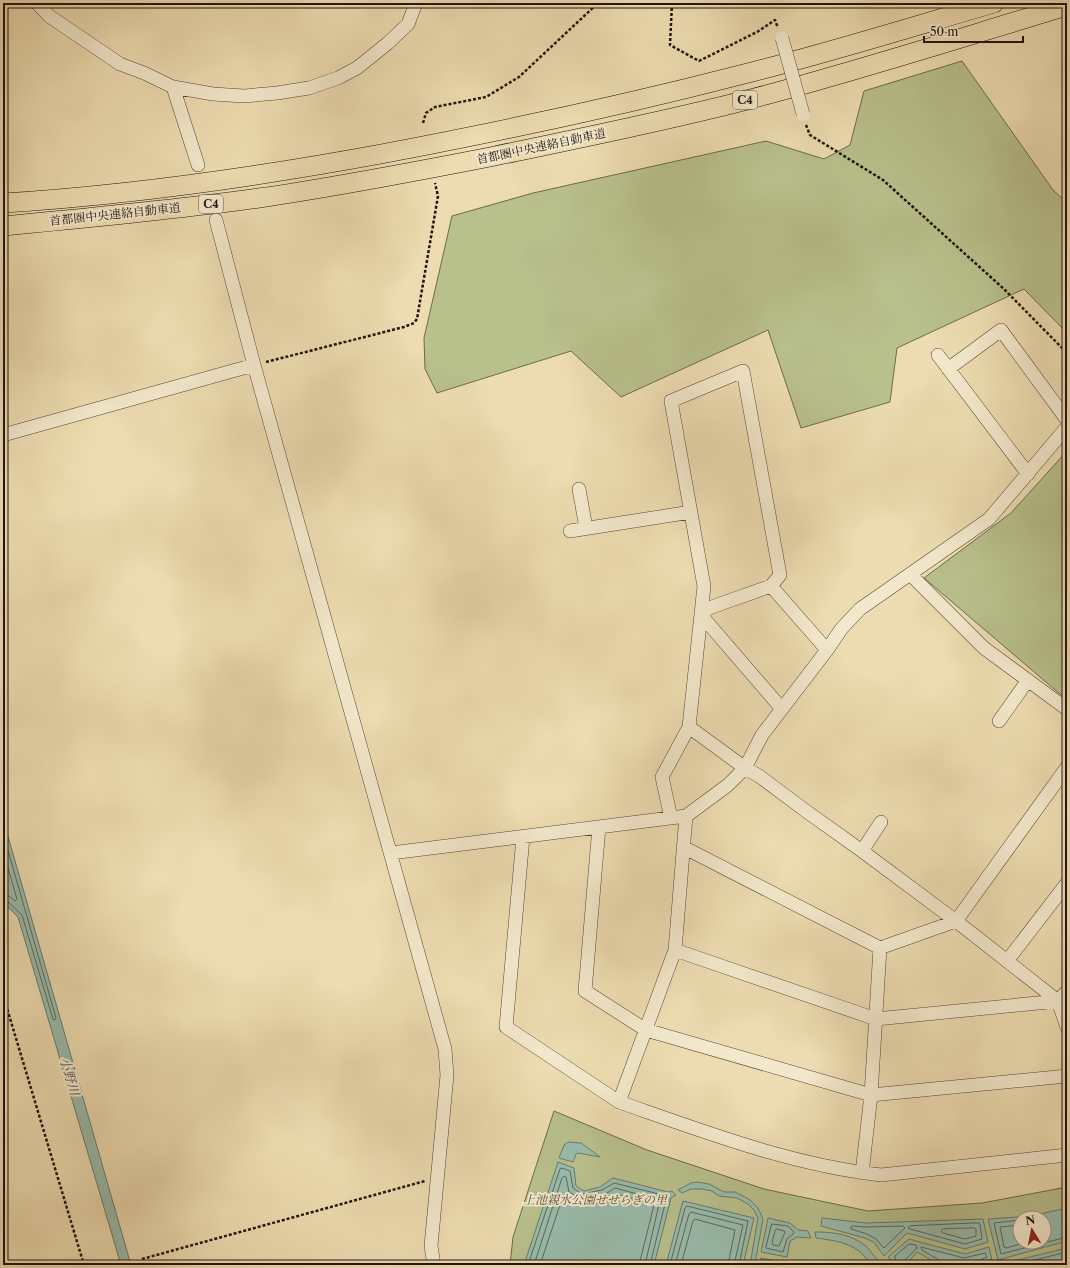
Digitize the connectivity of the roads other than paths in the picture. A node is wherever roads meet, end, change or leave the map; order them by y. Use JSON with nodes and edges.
{"nodes":[{"id":1,"x":37,"y":3,"type":"edge"},
{"id":2,"x":416,"y":3,"type":"edge"},
{"id":3,"x":994,"y":3,"type":"edge"},
{"id":4,"x":1067,"y":6,"type":"edge"},
{"id":5,"x":782,"y":38,"type":"road end"},
{"id":6,"x":173,"y":87,"type":"junction"},
{"id":7,"x":803,"y":114,"type":"road end"},
{"id":8,"x":198,"y":165,"type":"dead end"},
{"id":9,"x":3,"y":202,"type":"edge"},
{"id":10,"x":216,"y":220,"type":"dead end"},
{"id":11,"x":3,"y":226,"type":"edge"},
{"id":12,"x":938,"y":355,"type":"dead end"},
{"id":13,"x":254,"y":365,"type":"junction"},
{"id":14,"x":948,"y":369,"type":"junction"},
{"id":15,"x":1067,"y":420,"type":"edge"},
{"id":16,"x":1067,"y":427,"type":"edge"},
{"id":17,"x":3,"y":435,"type":"edge"},
{"id":18,"x":1028,"y":474,"type":"junction"},
{"id":19,"x":580,"y":489,"type":"dead end"},
{"id":20,"x":691,"y":512,"type":"junction"},
{"id":21,"x":586,"y":528,"type":"junction"},
{"id":22,"x":570,"y":531,"type":"dead end"},
{"id":23,"x":910,"y":574,"type":"junction"},
{"id":24,"x":771,"y":586,"type":"junction"},
{"id":25,"x":701,"y":615,"type":"junction"},
{"id":26,"x":827,"y":650,"type":"junction"},
{"id":27,"x":1028,"y":680,"type":"junction"},
{"id":28,"x":782,"y":709,"type":"junction"},
{"id":29,"x":1067,"y":709,"type":"edge"},
{"id":30,"x":998,"y":720,"type":"dead end"},
{"id":31,"x":689,"y":727,"type":"junction"},
{"id":32,"x":1067,"y":767,"type":"edge"},
{"id":33,"x":745,"y":768,"type":"junction"},
{"id":34,"x":686,"y":816,"type":"junction"},
{"id":35,"x":671,"y":818,"type":"junction"},
{"id":36,"x":881,"y":822,"type":"dead end"},
{"id":37,"x":599,"y":827,"type":"junction"},
{"id":38,"x":523,"y":836,"type":"junction"},
{"id":39,"x":683,"y":847,"type":"junction"},
{"id":40,"x":862,"y":851,"type":"junction"},
{"id":41,"x":391,"y":853,"type":"junction"},
{"id":42,"x":1067,"y":883,"type":"edge"},
{"id":43,"x":956,"y":921,"type":"junction"},
{"id":44,"x":880,"y":948,"type":"junction"},
{"id":45,"x":675,"y":950,"type":"junction"},
{"id":46,"x":1007,"y":961,"type":"junction"},
{"id":47,"x":1062,"y":996,"type":"edge"},
{"id":48,"x":876,"y":1019,"type":"junction"},
{"id":49,"x":1067,"y":1027,"type":"edge"},
{"id":50,"x":646,"y":1030,"type":"junction"},
{"id":51,"x":1067,"y":1076,"type":"edge"},
{"id":52,"x":871,"y":1095,"type":"junction"},
{"id":53,"x":619,"y":1102,"type":"junction"},
{"id":54,"x":1067,"y":1155,"type":"edge"},
{"id":55,"x":862,"y":1172,"type":"junction"},
{"id":56,"x":434,"y":1265,"type":"edge"}],
"edges":[{"from":1,"to":6,"type":"street"},
{"from":2,"to":6,"type":"street"},
{"from":3,"to":9,"type":"highway","name":"首都圏中央連絡自動車道","number":"C4"},
{"from":4,"to":11,"type":"highway","name":"首都圏中央連絡自動車道","number":"C4"},
{"from":5,"to":7,"type":"street","bridge":true},
{"from":6,"to":8,"type":"street"},
{"from":10,"to":13,"type":"street"},
{"from":12,"to":14,"type":"street"},
{"from":13,"to":17,"type":"street"},
{"from":13,"to":41,"type":"street"},
{"from":14,"to":15,"type":"street"},
{"from":14,"to":18,"type":"street"},
{"from":16,"to":18,"type":"street"},
{"from":18,"to":23,"type":"street"},
{"from":19,"to":21,"type":"street"},
{"from":20,"to":21,"type":"street"},
{"from":20,"to":24,"type":"street"},
{"from":20,"to":25,"type":"street"},
{"from":21,"to":22,"type":"street"},
{"from":23,"to":26,"type":"street"},
{"from":23,"to":27,"type":"street"},
{"from":24,"to":25,"type":"street"},
{"from":24,"to":26,"type":"street"},
{"from":25,"to":28,"type":"street"},
{"from":25,"to":31,"type":"street"},
{"from":26,"to":28,"type":"street"},
{"from":27,"to":29,"type":"street"},
{"from":27,"to":30,"type":"street"},
{"from":28,"to":33,"type":"street"},
{"from":31,"to":33,"type":"street"},
{"from":31,"to":35,"type":"street"},
{"from":32,"to":43,"type":"street"},
{"from":33,"to":34,"type":"street"},
{"from":33,"to":40,"type":"street"},
{"from":34,"to":35,"type":"street"},
{"from":34,"to":39,"type":"street"},
{"from":35,"to":37,"type":"street"},
{"from":36,"to":40,"type":"street"},
{"from":37,"to":38,"type":"street"},
{"from":37,"to":50,"type":"street"},
{"from":38,"to":41,"type":"street"},
{"from":38,"to":53,"type":"street"},
{"from":39,"to":44,"type":"street"},
{"from":39,"to":45,"type":"street"},
{"from":40,"to":43,"type":"street"},
{"from":41,"to":56,"type":"street"},
{"from":42,"to":46,"type":"street"},
{"from":43,"to":44,"type":"street"},
{"from":43,"to":46,"type":"street"},
{"from":44,"to":48,"type":"street"},
{"from":45,"to":48,"type":"street"},
{"from":45,"to":50,"type":"street"},
{"from":46,"to":47,"type":"street"},
{"from":47,"to":48,"type":"street"},
{"from":47,"to":49,"type":"street"},
{"from":48,"to":52,"type":"street"},
{"from":50,"to":52,"type":"street"},
{"from":50,"to":53,"type":"street"},
{"from":51,"to":52,"type":"street"},
{"from":52,"to":55,"type":"street"},
{"from":53,"to":55,"type":"street"},
{"from":54,"to":55,"type":"street"}]}
